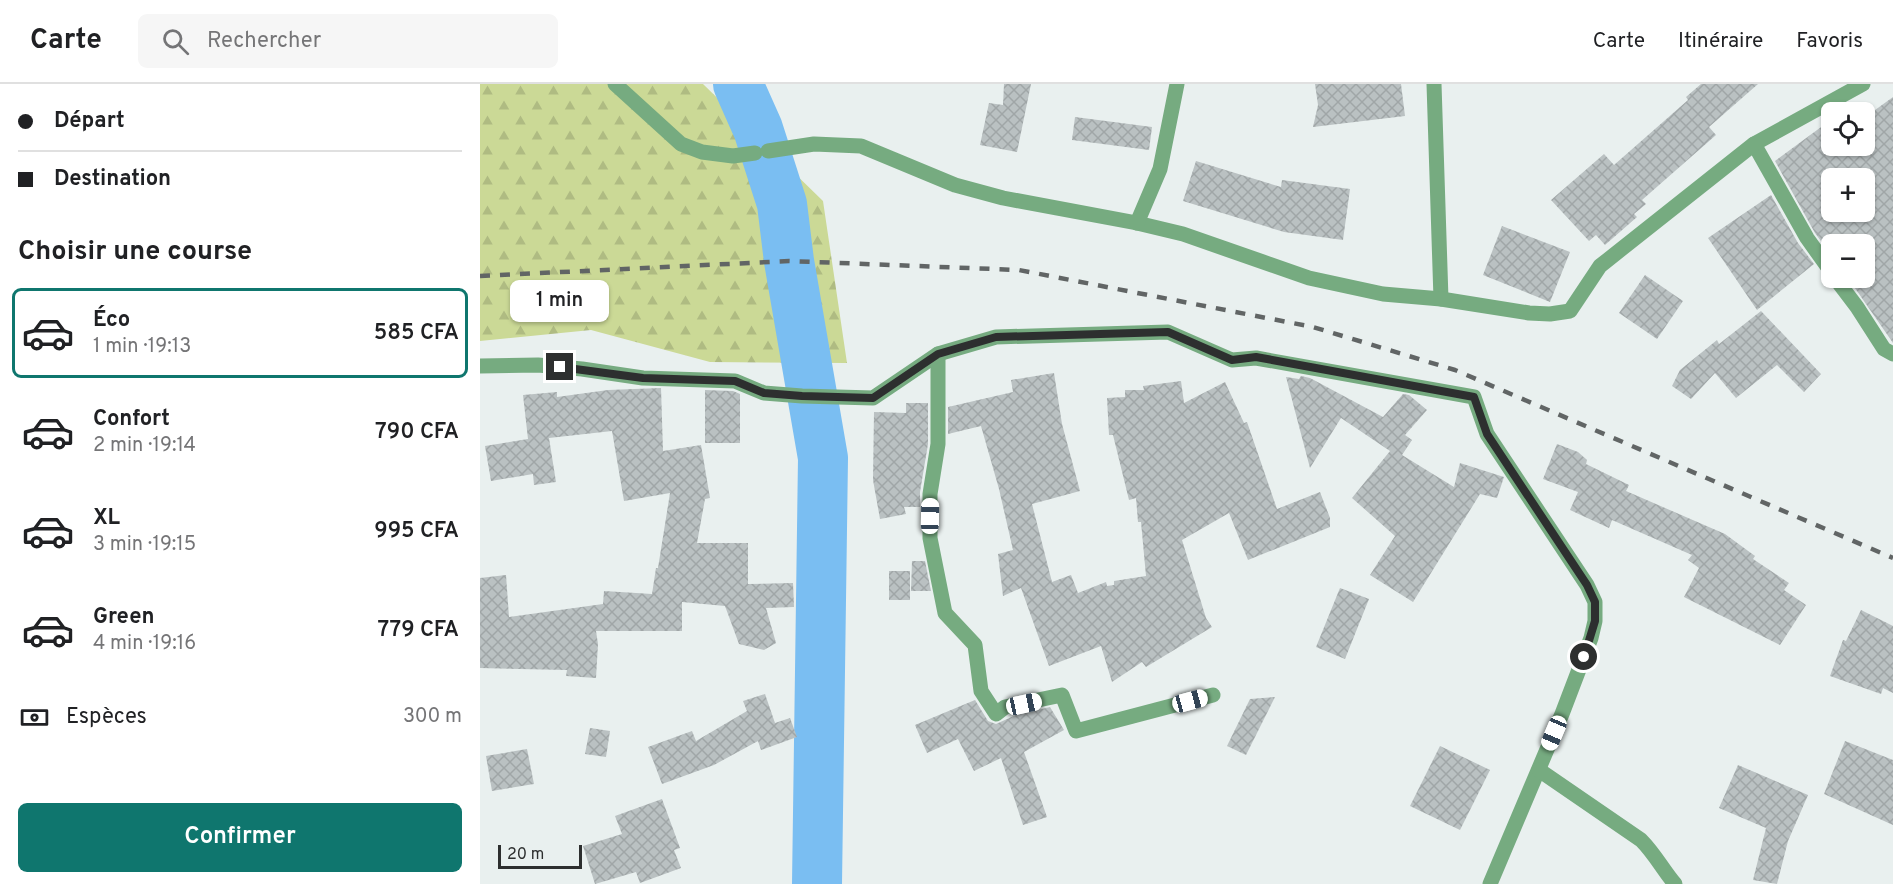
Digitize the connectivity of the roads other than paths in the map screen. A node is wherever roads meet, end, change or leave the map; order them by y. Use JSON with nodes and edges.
{"nodes":[{"id":1,"x":615,"y":84,"type":"edge"},
{"id":2,"x":1177,"y":84,"type":"edge"},
{"id":3,"x":1434,"y":84,"type":"edge"},
{"id":4,"x":1863,"y":84,"type":"edge"},
{"id":5,"x":1754,"y":144,"type":"junction"},
{"id":6,"x":1137,"y":223,"type":"junction"},
{"id":7,"x":1821,"y":258,"type":"edge"},
{"id":8,"x":1843,"y":288,"type":"edge"},
{"id":9,"x":1441,"y":299,"type":"junction"},
{"id":10,"x":938,"y":354,"type":"junction"},
{"id":11,"x":1893,"y":354,"type":"edge"},
{"id":12,"x":480,"y":366,"type":"edge"},
{"id":13,"x":1213,"y":695,"type":"dead end"},
{"id":14,"x":1539,"y":770,"type":"junction"},
{"id":15,"x":1490,"y":884,"type":"edge"},
{"id":16,"x":1675,"y":884,"type":"edge"}],
"edges":[{"from":1,"to":6,"type":"street"},
{"from":2,"to":6,"type":"street"},
{"from":3,"to":9,"type":"street"},
{"from":4,"to":5,"type":"street"},
{"from":5,"to":7,"type":"street"},
{"from":5,"to":9,"type":"street"},
{"from":6,"to":9,"type":"street"},
{"from":8,"to":11,"type":"street"},
{"from":10,"to":12,"type":"street"},
{"from":10,"to":13,"type":"street"},
{"from":10,"to":14,"type":"street"},
{"from":14,"to":15,"type":"street"},
{"from":14,"to":16,"type":"street"}]}
